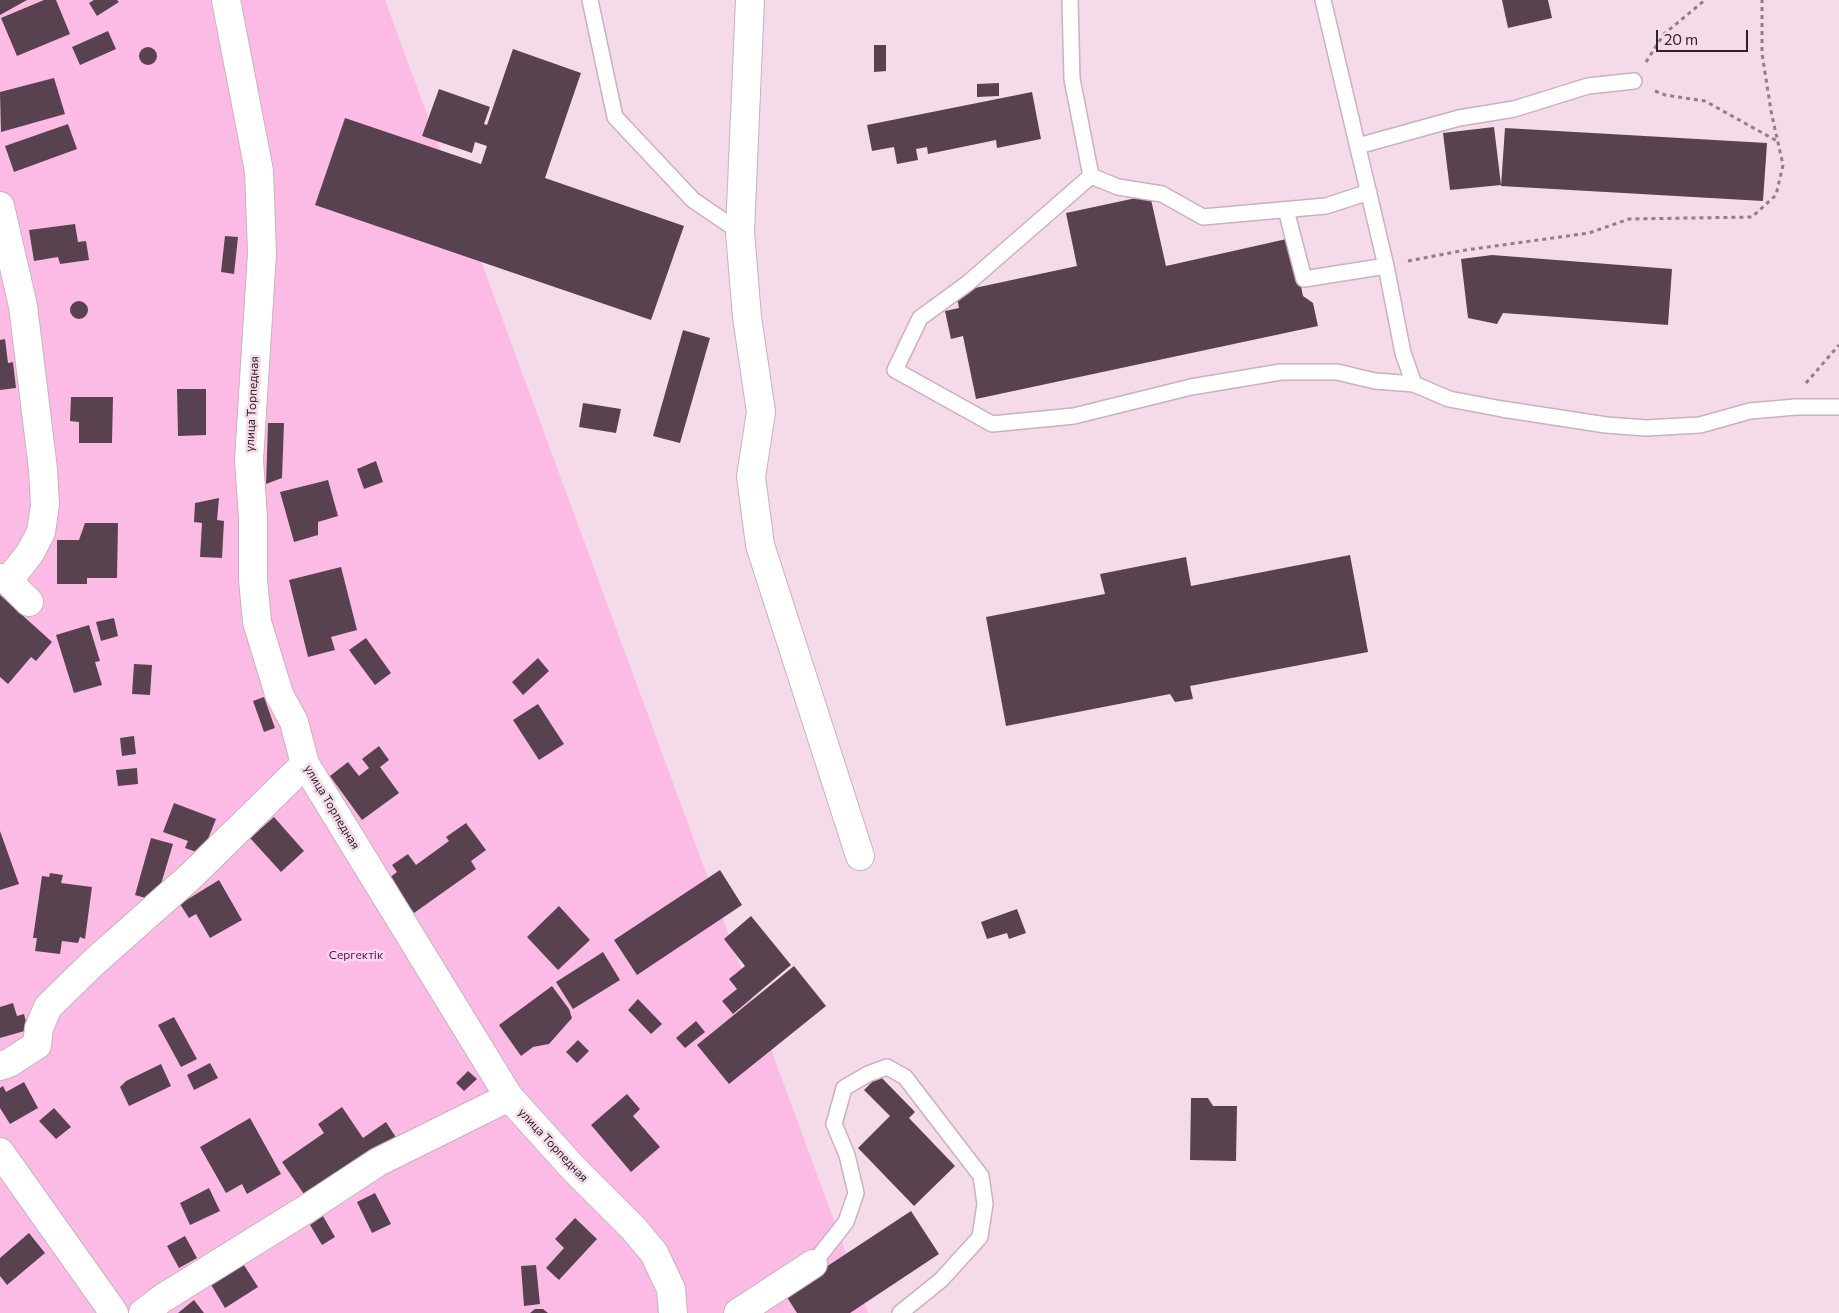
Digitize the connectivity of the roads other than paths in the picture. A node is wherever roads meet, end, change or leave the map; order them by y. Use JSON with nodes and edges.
{"nodes":[{"id":1,"x":226,"y":0,"type":"edge"},
{"id":2,"x":590,"y":0,"type":"edge"},
{"id":3,"x":750,"y":0,"type":"edge"},
{"id":4,"x":1070,"y":0,"type":"edge"},
{"id":5,"x":1323,"y":0,"type":"edge"},
{"id":6,"x":1634,"y":81,"type":"road end"},
{"id":7,"x":1358,"y":146,"type":"junction"},
{"id":8,"x":1091,"y":176,"type":"junction"},
{"id":9,"x":1369,"y":192,"type":"junction"},
{"id":10,"x":0,"y":206,"type":"edge"},
{"id":11,"x":1286,"y":210,"type":"junction"},
{"id":12,"x":740,"y":232,"type":"junction"},
{"id":13,"x":1386,"y":266,"type":"junction"},
{"id":14,"x":1414,"y":384,"type":"junction"},
{"id":15,"x":1839,"y":407,"type":"edge"},
{"id":16,"x":4,"y":579,"type":"edge"},
{"id":17,"x":30,"y":602,"type":"dead end"},
{"id":18,"x":305,"y":764,"type":"junction"},
{"id":19,"x":860,"y":856,"type":"dead end"},
{"id":20,"x":0,"y":1066,"type":"edge"},
{"id":21,"x":509,"y":1097,"type":"junction"},
{"id":22,"x":0,"y":1152,"type":"edge"},
{"id":23,"x":813,"y":1264,"type":"joint"},
{"id":24,"x":114,"y":1313,"type":"edge"},
{"id":25,"x":143,"y":1313,"type":"edge"},
{"id":26,"x":673,"y":1313,"type":"edge"},
{"id":27,"x":738,"y":1313,"type":"edge"},
{"id":28,"x":900,"y":1313,"type":"edge"}],
"edges":[{"from":1,"to":18,"type":"street","name":"улица Торпедная"},
{"from":2,"to":12,"type":"lane"},
{"from":3,"to":12,"type":"street"},
{"from":4,"to":8,"type":"lane"},
{"from":5,"to":7,"type":"lane"},
{"from":6,"to":7,"type":"lane"},
{"from":7,"to":9,"type":"lane"},
{"from":8,"to":11,"type":"lane"},
{"from":8,"to":14,"type":"lane"},
{"from":9,"to":11,"type":"lane"},
{"from":9,"to":13,"type":"lane"},
{"from":10,"to":16,"type":"street"},
{"from":11,"to":13,"type":"lane"},
{"from":12,"to":19,"type":"street"},
{"from":13,"to":14,"type":"lane"},
{"from":14,"to":15,"type":"lane"},
{"from":16,"to":17,"type":"street"},
{"from":18,"to":20,"type":"street"},
{"from":18,"to":21,"type":"street","name":"улица Торпедная"},
{"from":21,"to":25,"type":"street"},
{"from":21,"to":26,"type":"street","name":"улица Торпедная"},
{"from":22,"to":24,"type":"street"},
{"from":23,"to":27,"type":"street"},
{"from":23,"to":28,"type":"lane"}]}
